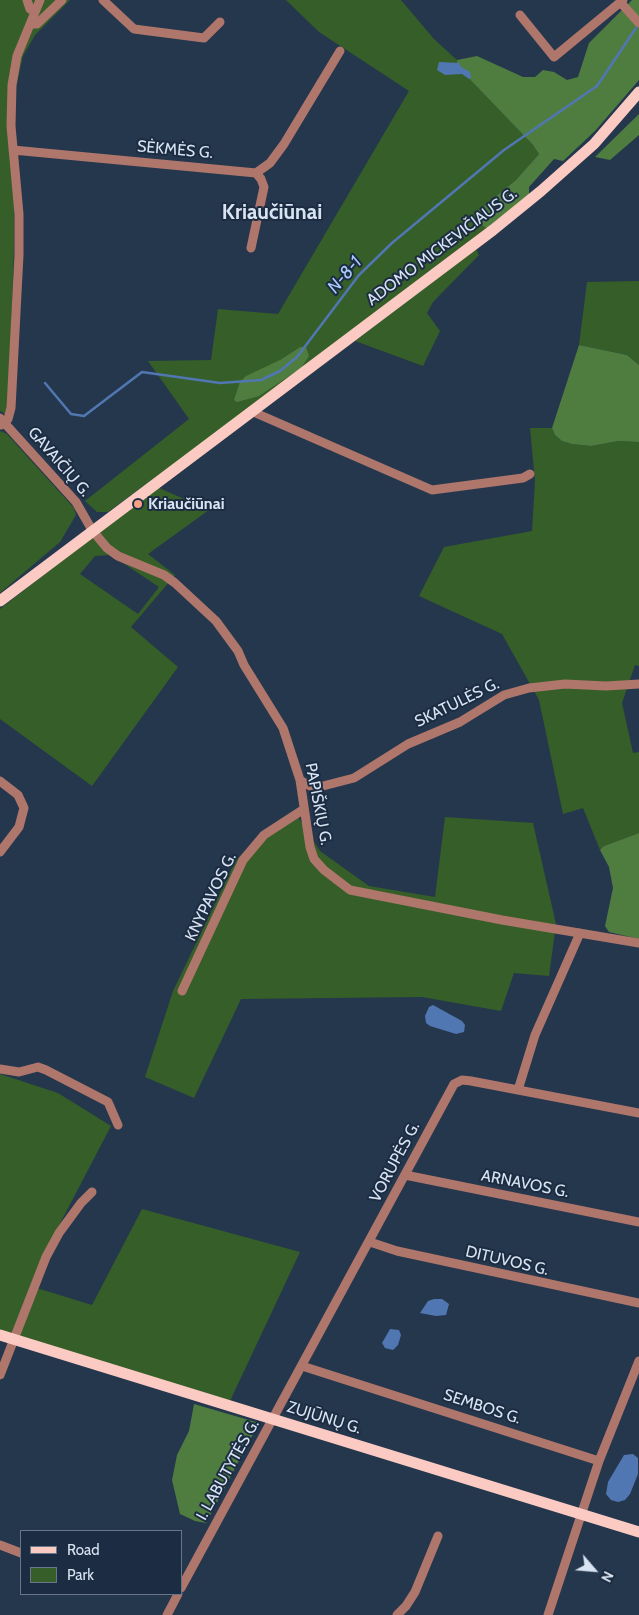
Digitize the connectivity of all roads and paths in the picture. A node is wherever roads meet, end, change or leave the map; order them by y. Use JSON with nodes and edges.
{"nodes":[{"id":1,"x":27,"y":0,"type":"edge"},
{"id":2,"x":40,"y":0,"type":"edge"},
{"id":3,"x":62,"y":0,"type":"edge"},
{"id":4,"x":103,"y":0,"type":"edge"},
{"id":5,"x":622,"y":2,"type":"edge"},
{"id":6,"x":35,"y":12,"type":"junction"},
{"id":7,"x":520,"y":15,"type":"dead end"},
{"id":8,"x":220,"y":22,"type":"dead end"},
{"id":9,"x":639,"y":23,"type":"edge"},
{"id":10,"x":30,"y":24,"type":"junction"},
{"id":11,"x":340,"y":51,"type":"dead end"},
{"id":12,"x":639,"y":92,"type":"edge"},
{"id":13,"x":13,"y":150,"type":"junction"},
{"id":14,"x":256,"y":173,"type":"junction"},
{"id":15,"x":251,"y":248,"type":"dead end"},
{"id":16,"x":252,"y":412,"type":"junction"},
{"id":17,"x":2,"y":422,"type":"edge"},
{"id":18,"x":530,"y":474,"type":"dead end"},
{"id":19,"x":92,"y":530,"type":"junction"},
{"id":20,"x":0,"y":601,"type":"edge"},
{"id":21,"x":639,"y":684,"type":"edge"},
{"id":22,"x":300,"y":780,"type":"junction"},
{"id":23,"x":0,"y":781,"type":"edge"},
{"id":24,"x":304,"y":809,"type":"junction"},
{"id":25,"x":0,"y":852,"type":"edge"},
{"id":26,"x":580,"y":932,"type":"junction"},
{"id":27,"x":639,"y":943,"type":"edge"},
{"id":28,"x":182,"y":991,"type":"dead end"},
{"id":29,"x":0,"y":1069,"type":"edge"},
{"id":30,"x":518,"y":1090,"type":"junction"},
{"id":31,"x":639,"y":1113,"type":"edge"},
{"id":32,"x":118,"y":1125,"type":"dead end"},
{"id":33,"x":405,"y":1175,"type":"junction"},
{"id":34,"x":92,"y":1192,"type":"dead end"},
{"id":35,"x":639,"y":1222,"type":"edge"},
{"id":36,"x":370,"y":1242,"type":"junction"},
{"id":37,"x":639,"y":1303,"type":"edge"},
{"id":38,"x":0,"y":1335,"type":"edge"},
{"id":39,"x":13,"y":1339,"type":"junction"},
{"id":40,"x":639,"y":1362,"type":"edge"},
{"id":41,"x":302,"y":1366,"type":"junction"},
{"id":42,"x":0,"y":1375,"type":"edge"},
{"id":43,"x":273,"y":1419,"type":"junction"},
{"id":44,"x":599,"y":1460,"type":"junction"},
{"id":45,"x":582,"y":1514,"type":"junction"},
{"id":46,"x":639,"y":1532,"type":"edge"},
{"id":47,"x":438,"y":1536,"type":"dead end"},
{"id":48,"x":0,"y":1545,"type":"edge"},
{"id":49,"x":20,"y":1553,"type":"edge"},
{"id":50,"x":182,"y":1586,"type":"edge"},
{"id":51,"x":177,"y":1595,"type":"edge"},
{"id":52,"x":167,"y":1615,"type":"edge"},
{"id":53,"x":397,"y":1615,"type":"edge"},
{"id":54,"x":548,"y":1615,"type":"edge"}],
"edges":[{"from":1,"to":6,"type":"street"},
{"from":2,"to":6,"type":"street"},
{"from":3,"to":10,"type":"street"},
{"from":4,"to":8,"type":"street"},
{"from":5,"to":7,"type":"street"},
{"from":5,"to":9,"type":"street"},
{"from":6,"to":10,"type":"street"},
{"from":10,"to":13,"type":"street"},
{"from":11,"to":14,"type":"street"},
{"from":12,"to":16,"type":"main road","name":"ADOMO MICKEVIČIAUS G."},
{"from":13,"to":14,"type":"street","name":"SĖKMĖS G."},
{"from":13,"to":17,"type":"street"},
{"from":14,"to":15,"type":"street"},
{"from":16,"to":18,"type":"street"},
{"from":16,"to":19,"type":"main road","name":"ADOMO MICKEVIČIAUS G."},
{"from":17,"to":19,"type":"street","name":"GAVAIČIŲ G."},
{"from":19,"to":20,"type":"main road","name":"ADOMO MICKEVIČIAUS G."},
{"from":19,"to":22,"type":"street","name":"PAPIŠKIŲ G."},
{"from":21,"to":22,"type":"street","name":"SKATULĖS G."},
{"from":22,"to":24,"type":"street","name":"PAPIŠKIŲ G."},
{"from":23,"to":25,"type":"street"},
{"from":24,"to":26,"type":"street","name":"PAPIŠKIŲ G."},
{"from":24,"to":28,"type":"street","name":"KNYPAVOS G."},
{"from":26,"to":27,"type":"street","name":"PAPIŠKIŲ G."},
{"from":26,"to":30,"type":"street"},
{"from":29,"to":32,"type":"street"},
{"from":30,"to":31,"type":"street","name":"VORUPĖS G."},
{"from":30,"to":33,"type":"street","name":"VORUPĖS G."},
{"from":33,"to":35,"type":"street","name":"ARNAVOS G."},
{"from":33,"to":36,"type":"street","name":"VORUPĖS G."},
{"from":34,"to":39,"type":"street"},
{"from":36,"to":37,"type":"street","name":"DITUVOS G."},
{"from":36,"to":41,"type":"street","name":"VORUPĖS G."},
{"from":38,"to":39,"type":"main road","name":"ZUJŪNŲ G."},
{"from":39,"to":42,"type":"street"},
{"from":39,"to":43,"type":"main road","name":"ZUJŪNŲ G."},
{"from":40,"to":44,"type":"street"},
{"from":41,"to":43,"type":"street","name":"VORUPĖS G."},
{"from":41,"to":44,"type":"street","name":"SEMBOS G."},
{"from":43,"to":45,"type":"main road","name":"ZUJŪNŲ G."},
{"from":43,"to":50,"type":"street","name":"I. LABUTYTĖS G."},
{"from":44,"to":45,"type":"street"},
{"from":45,"to":46,"type":"main road","name":"ZUJŪNŲ G."},
{"from":45,"to":54,"type":"street"},
{"from":47,"to":53,"type":"street"},
{"from":48,"to":49,"type":"street"},
{"from":51,"to":52,"type":"street"}]}
